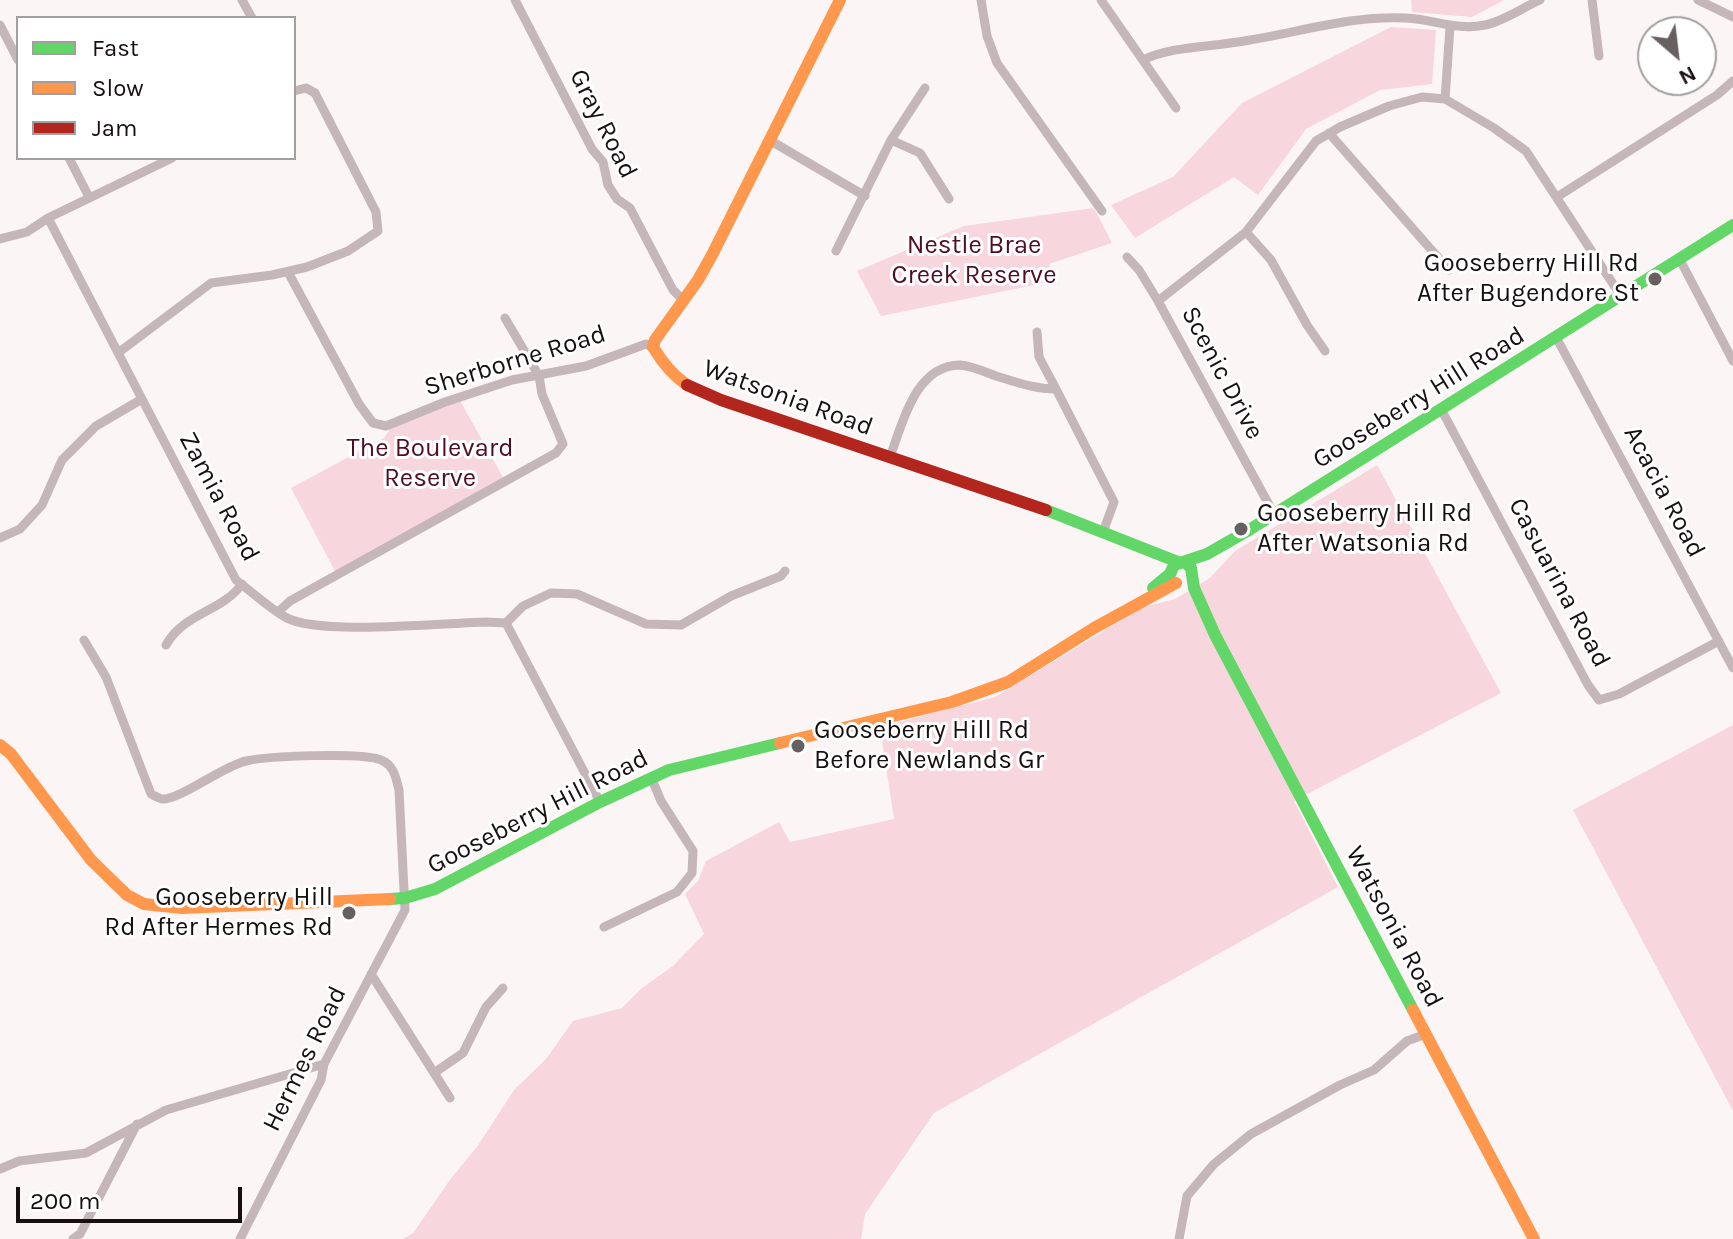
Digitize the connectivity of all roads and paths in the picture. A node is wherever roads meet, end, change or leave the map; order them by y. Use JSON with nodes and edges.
{"nodes":[{"id":1,"x":515,"y":0,"type":"edge"},
{"id":2,"x":840,"y":0,"type":"edge"},
{"id":3,"x":981,"y":0,"type":"edge"},
{"id":4,"x":1101,"y":0,"type":"edge"},
{"id":5,"x":1540,"y":0,"type":"edge"},
{"id":6,"x":1592,"y":0,"type":"edge"},
{"id":7,"x":1698,"y":0,"type":"edge"},
{"id":8,"x":1733,"y":17,"type":"edge"},
{"id":9,"x":0,"y":25,"type":"edge"},
{"id":10,"x":1450,"y":27,"type":"junction"},
{"id":11,"x":16,"y":56,"type":"edge"},
{"id":12,"x":1599,"y":56,"type":"dead end"},
{"id":13,"x":1143,"y":60,"type":"junction"},
{"id":14,"x":1733,"y":81,"type":"edge"},
{"id":15,"x":925,"y":88,"type":"dead end"},
{"id":16,"x":296,"y":90,"type":"edge"},
{"id":17,"x":1445,"y":99,"type":"junction"},
{"id":18,"x":1176,"y":108,"type":"dead end"},
{"id":19,"x":1329,"y":133,"type":"junction"},
{"id":20,"x":891,"y":140,"type":"junction"},
{"id":21,"x":771,"y":141,"type":"junction"},
{"id":22,"x":70,"y":160,"type":"edge"},
{"id":23,"x":168,"y":160,"type":"edge"},
{"id":24,"x":865,"y":196,"type":"junction"},
{"id":25,"x":89,"y":197,"type":"junction"},
{"id":26,"x":1557,"y":197,"type":"junction"},
{"id":27,"x":949,"y":199,"type":"dead end"},
{"id":28,"x":1102,"y":211,"type":"dead end"},
{"id":29,"x":48,"y":218,"type":"junction"},
{"id":30,"x":1733,"y":225,"type":"edge"},
{"id":31,"x":1246,"y":232,"type":"junction"},
{"id":32,"x":0,"y":239,"type":"edge"},
{"id":33,"x":836,"y":251,"type":"dead end"},
{"id":34,"x":1127,"y":257,"type":"dead end"},
{"id":35,"x":1679,"y":258,"type":"junction"},
{"id":36,"x":1449,"y":270,"type":"dead end"},
{"id":37,"x":288,"y":272,"type":"junction"},
{"id":38,"x":1621,"y":296,"type":"junction"},
{"id":39,"x":684,"y":301,"type":"junction"},
{"id":40,"x":1158,"y":301,"type":"junction"},
{"id":41,"x":505,"y":318,"type":"dead end"},
{"id":42,"x":1037,"y":332,"type":"dead end"},
{"id":43,"x":1556,"y":337,"type":"junction"},
{"id":44,"x":653,"y":347,"type":"junction"},
{"id":45,"x":1325,"y":351,"type":"dead end"},
{"id":46,"x":118,"y":353,"type":"junction"},
{"id":47,"x":1732,"y":358,"type":"edge"},
{"id":48,"x":539,"y":376,"type":"junction"},
{"id":49,"x":1056,"y":389,"type":"junction"},
{"id":50,"x":142,"y":399,"type":"junction"},
{"id":51,"x":1441,"y":409,"type":"junction"},
{"id":52,"x":890,"y":457,"type":"junction"},
{"id":53,"x":1274,"y":514,"type":"junction"},
{"id":54,"x":1103,"y":532,"type":"junction"},
{"id":55,"x":0,"y":538,"type":"edge"},
{"id":56,"x":785,"y":571,"type":"dead end"},
{"id":57,"x":1181,"y":573,"type":"junction"},
{"id":58,"x":242,"y":584,"type":"junction"},
{"id":59,"x":278,"y":612,"type":"junction"},
{"id":60,"x":506,"y":623,"type":"junction"},
{"id":61,"x":84,"y":640,"type":"dead end"},
{"id":62,"x":1719,"y":641,"type":"junction"},
{"id":63,"x":166,"y":645,"type":"dead end"},
{"id":64,"x":1733,"y":668,"type":"edge"},
{"id":65,"x":0,"y":745,"type":"edge"},
{"id":66,"x":651,"y":777,"type":"junction"},
{"id":67,"x":600,"y":802,"type":"junction"},
{"id":68,"x":405,"y":898,"type":"junction"},
{"id":69,"x":604,"y":927,"type":"dead end"},
{"id":70,"x":371,"y":974,"type":"junction"},
{"id":71,"x":503,"y":988,"type":"dead end"},
{"id":72,"x":1426,"y":1034,"type":"junction"},
{"id":73,"x":324,"y":1064,"type":"junction"},
{"id":74,"x":434,"y":1073,"type":"junction"},
{"id":75,"x":450,"y":1098,"type":"dead end"},
{"id":76,"x":137,"y":1124,"type":"junction"},
{"id":77,"x":0,"y":1169,"type":"edge"},
{"id":78,"x":73,"y":1239,"type":"edge"},
{"id":79,"x":240,"y":1239,"type":"edge"},
{"id":80,"x":1179,"y":1239,"type":"edge"},
{"id":81,"x":1534,"y":1239,"type":"edge"}],
"edges":[{"from":1,"to":39,"type":"street","name":"Gray Road"},
{"from":2,"to":21,"type":"street"},
{"from":3,"to":28,"type":"street"},
{"from":4,"to":13,"type":"street"},
{"from":5,"to":10,"type":"street"},
{"from":6,"to":12,"type":"street"},
{"from":7,"to":8,"type":"street"},
{"from":9,"to":11,"type":"street"},
{"from":10,"to":13,"type":"street"},
{"from":10,"to":17,"type":"street"},
{"from":13,"to":18,"type":"street"},
{"from":14,"to":26,"type":"street"},
{"from":15,"to":20,"type":"street"},
{"from":16,"to":37,"type":"street"},
{"from":17,"to":19,"type":"street"},
{"from":17,"to":26,"type":"street"},
{"from":19,"to":31,"type":"street"},
{"from":19,"to":36,"type":"street"},
{"from":20,"to":24,"type":"street"},
{"from":20,"to":27,"type":"street"},
{"from":21,"to":24,"type":"street"},
{"from":21,"to":39,"type":"street"},
{"from":22,"to":25,"type":"street"},
{"from":23,"to":25,"type":"street"},
{"from":24,"to":33,"type":"street"},
{"from":25,"to":29,"type":"street"},
{"from":26,"to":38,"type":"street"},
{"from":29,"to":32,"type":"street"},
{"from":29,"to":46,"type":"street","name":"Zamia Road"},
{"from":30,"to":35,"type":"street","name":"Gooseberry Hill Road"},
{"from":31,"to":40,"type":"street"},
{"from":31,"to":45,"type":"street"},
{"from":34,"to":40,"type":"street","name":"Scenic Drive"},
{"from":35,"to":38,"type":"street","name":"Gooseberry Hill Road"},
{"from":35,"to":47,"type":"street"},
{"from":37,"to":46,"type":"street"},
{"from":37,"to":48,"type":"street","name":"Sherborne Road"},
{"from":38,"to":43,"type":"street","name":"Gooseberry Hill Road"},
{"from":39,"to":44,"type":"street"},
{"from":40,"to":53,"type":"street","name":"Scenic Drive"},
{"from":41,"to":48,"type":"street"},
{"from":42,"to":49,"type":"street"},
{"from":43,"to":51,"type":"street","name":"Gooseberry Hill Road"},
{"from":43,"to":62,"type":"street","name":"Acacia Road"},
{"from":44,"to":48,"type":"street","name":"Sherborne Road"},
{"from":44,"to":52,"type":"street","name":"Watsonia Road"},
{"from":46,"to":50,"type":"street","name":"Zamia Road"},
{"from":48,"to":59,"type":"street"},
{"from":49,"to":52,"type":"street"},
{"from":49,"to":54,"type":"street"},
{"from":50,"to":55,"type":"street"},
{"from":50,"to":58,"type":"street","name":"Zamia Road"},
{"from":51,"to":53,"type":"street","name":"Gooseberry Hill Road"},
{"from":51,"to":62,"type":"street","name":"Casuarina Road"},
{"from":52,"to":54,"type":"street","name":"Watsonia Road"},
{"from":53,"to":57,"type":"street","name":"Gooseberry Hill Road"},
{"from":54,"to":57,"type":"street","name":"Watsonia Road"},
{"from":56,"to":60,"type":"street"},
{"from":57,"to":66,"type":"street","name":"Gooseberry Hill Road"},
{"from":57,"to":72,"type":"street","name":"Watsonia Road"},
{"from":58,"to":59,"type":"street","name":"Zamia Road"},
{"from":58,"to":63,"type":"street"},
{"from":59,"to":60,"type":"street","name":"Zamia Road"},
{"from":60,"to":67,"type":"street"},
{"from":61,"to":68,"type":"street"},
{"from":62,"to":64,"type":"street","name":"Acacia Road"},
{"from":65,"to":68,"type":"street","name":"Gooseberry Hill Road"},
{"from":66,"to":67,"type":"street","name":"Gooseberry Hill Road"},
{"from":66,"to":69,"type":"street"},
{"from":67,"to":68,"type":"street","name":"Gooseberry Hill Road"},
{"from":68,"to":70,"type":"street","name":"Hermes Road"},
{"from":70,"to":73,"type":"street","name":"Hermes Road"},
{"from":70,"to":74,"type":"street"},
{"from":71,"to":74,"type":"street"},
{"from":72,"to":80,"type":"street"},
{"from":72,"to":81,"type":"street","name":"Watsonia Road"},
{"from":73,"to":76,"type":"street"},
{"from":73,"to":79,"type":"street","name":"Hermes Road"},
{"from":74,"to":75,"type":"street"},
{"from":76,"to":77,"type":"street"},
{"from":76,"to":78,"type":"street"}]}
